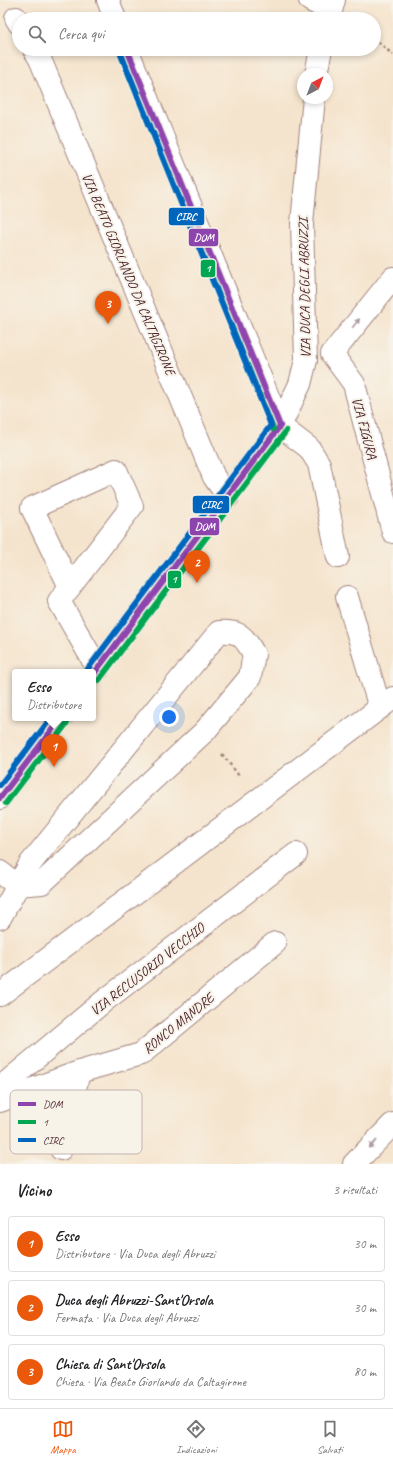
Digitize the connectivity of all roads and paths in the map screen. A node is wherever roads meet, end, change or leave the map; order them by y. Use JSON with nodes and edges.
{"nodes":[{"id":1,"x":108,"y":0,"type":"edge"},
{"id":2,"x":310,"y":0,"type":"edge"},
{"id":3,"x":331,"y":10,"type":"edge"},
{"id":4,"x":112,"y":12,"type":"edge"},
{"id":5,"x":381,"y":44,"type":"edge"},
{"id":6,"x":393,"y":54,"type":"edge"},
{"id":7,"x":38,"y":56,"type":"edge"},
{"id":8,"x":130,"y":56,"type":"edge"},
{"id":9,"x":320,"y":56,"type":"edge"},
{"id":10,"x":317,"y":68,"type":"edge"},
{"id":11,"x":313,"y":104,"type":"edge"},
{"id":12,"x":393,"y":278,"type":"edge"},
{"id":13,"x":332,"y":354,"type":"junction"},
{"id":14,"x":306,"y":360,"type":"junction"},
{"id":15,"x":280,"y":426,"type":"junction"},
{"id":16,"x":228,"y":497,"type":"junction"},
{"id":17,"x":393,"y":532,"type":"edge"},
{"id":18,"x":338,"y":557,"type":"dead end"},
{"id":19,"x":70,"y":587,"type":"junction"},
{"id":20,"x":347,"y":598,"type":"dead end"},
{"id":21,"x":94,"y":669,"type":"edge"},
{"id":22,"x":96,"y":672,"type":"edge"},
{"id":23,"x":387,"y":703,"type":"edge"},
{"id":24,"x":59,"y":721,"type":"edge"},
{"id":25,"x":205,"y":731,"type":"junction"},
{"id":26,"x":0,"y":798,"type":"edge"},
{"id":27,"x":257,"y":800,"type":"junction"},
{"id":28,"x":296,"y":854,"type":"dead end"},
{"id":29,"x":0,"y":872,"type":"edge"},
{"id":30,"x":17,"y":885,"type":"junction"},
{"id":31,"x":0,"y":918,"type":"edge"},
{"id":32,"x":275,"y":943,"type":"dead end"},
{"id":33,"x":0,"y":995,"type":"edge"},
{"id":34,"x":79,"y":1072,"type":"junction"},
{"id":35,"x":0,"y":1088,"type":"edge"},
{"id":36,"x":30,"y":1090,"type":"edge"},
{"id":37,"x":75,"y":1090,"type":"edge"},
{"id":38,"x":10,"y":1097,"type":"edge"},
{"id":39,"x":0,"y":1101,"type":"edge"},
{"id":40,"x":393,"y":1124,"type":"edge"},
{"id":41,"x":354,"y":1164,"type":"edge"}],
"edges":[{"from":1,"to":4,"type":"street"},
{"from":2,"to":3,"type":"street"},
{"from":5,"to":6,"type":"path"},
{"from":7,"to":16,"type":"street","name":"VIA BEATO GIORLANDO DA CALTAGIRONE"},
{"from":8,"to":15,"type":"street"},
{"from":9,"to":10,"type":"street"},
{"from":11,"to":14,"type":"street","name":"VIA DUCA DEGLI ABRUZZI"},
{"from":13,"to":12,"type":"street","one_way":true},
{"from":13,"to":14,"type":"street"},
{"from":13,"to":17,"type":"street","name":"VIA FIGURA"},
{"from":14,"to":15,"type":"street","name":"VIA DUCA DEGLI ABRUZZI"},
{"from":15,"to":16,"type":"street","name":"VIA DUCA DEGLI ABRUZZI"},
{"from":15,"to":18,"type":"street"},
{"from":16,"to":22,"type":"street","name":"VIA DUCA DEGLI ABRUZZI"},
{"from":19,"to":19,"type":"street"},
{"from":19,"to":21,"type":"street"},
{"from":20,"to":23,"type":"street"},
{"from":23,"to":27,"type":"street"},
{"from":24,"to":26,"type":"street"},
{"from":25,"to":27,"type":"path"},
{"from":25,"to":30,"type":"street"},
{"from":25,"to":30,"type":"street"},
{"from":27,"to":33,"type":"street"},
{"from":28,"to":35,"type":"street","name":"VIA RECLUSORIO VECCHIO"},
{"from":29,"to":30,"type":"street"},
{"from":30,"to":31,"type":"street"},
{"from":32,"to":34,"type":"street","name":"RONCO MANDRE"},
{"from":34,"to":36,"type":"street","name":"RONCO MANDRE"},
{"from":34,"to":37,"type":"street"},
{"from":38,"to":39,"type":"street","name":"RONCO MANDRE"},
{"from":40,"to":41,"type":"street","one_way":true}]}
